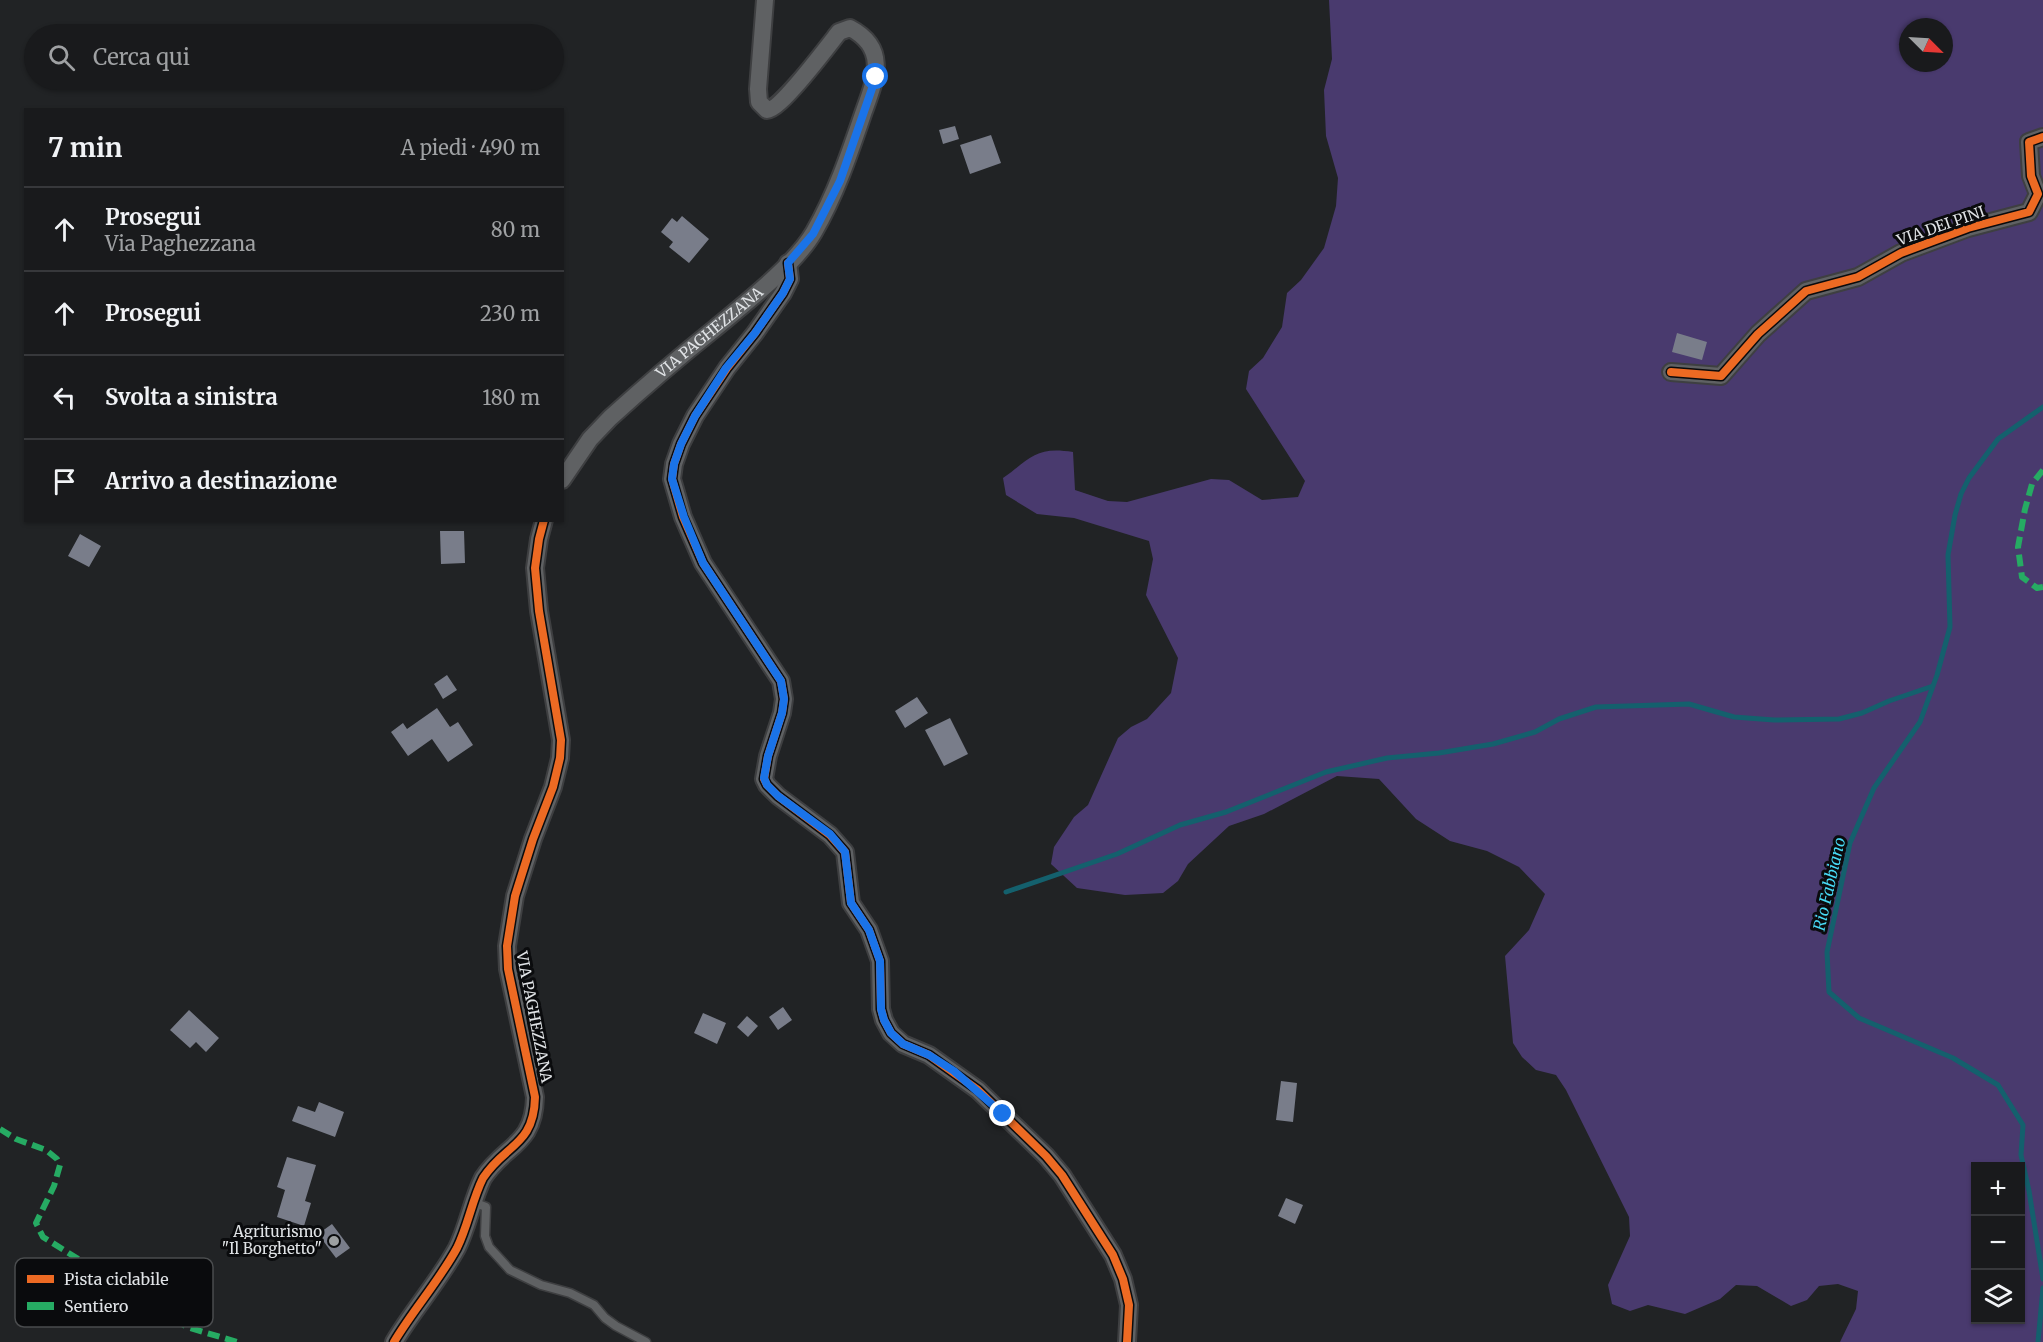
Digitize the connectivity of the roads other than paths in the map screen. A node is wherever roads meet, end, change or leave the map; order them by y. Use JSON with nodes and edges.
{"nodes":[{"id":1,"x":765,"y":0,"type":"edge"},
{"id":2,"x":2043,"y":137,"type":"edge"},
{"id":3,"x":788,"y":263,"type":"junction"},
{"id":4,"x":1671,"y":372,"type":"dead end"},
{"id":5,"x":564,"y":477,"type":"edge"},
{"id":6,"x":543,"y":522,"type":"edge"},
{"id":7,"x":473,"y":1202,"type":"junction"},
{"id":8,"x":394,"y":1342,"type":"edge"},
{"id":9,"x":646,"y":1342,"type":"edge"},
{"id":10,"x":1127,"y":1342,"type":"edge"}],
"edges":[{"from":1,"to":3,"type":"street","name":"VIA PAGHEZZANA"},
{"from":2,"to":4,"type":"street","name":"VIA DEI PINI"},
{"from":3,"to":5,"type":"street","name":"VIA PAGHEZZANA"},
{"from":3,"to":10,"type":"street"},
{"from":6,"to":7,"type":"street","name":"VIA PAGHEZZANA"},
{"from":7,"to":8,"type":"street","name":"VIA PAGHEZZANA"},
{"from":7,"to":9,"type":"lane"}]}
